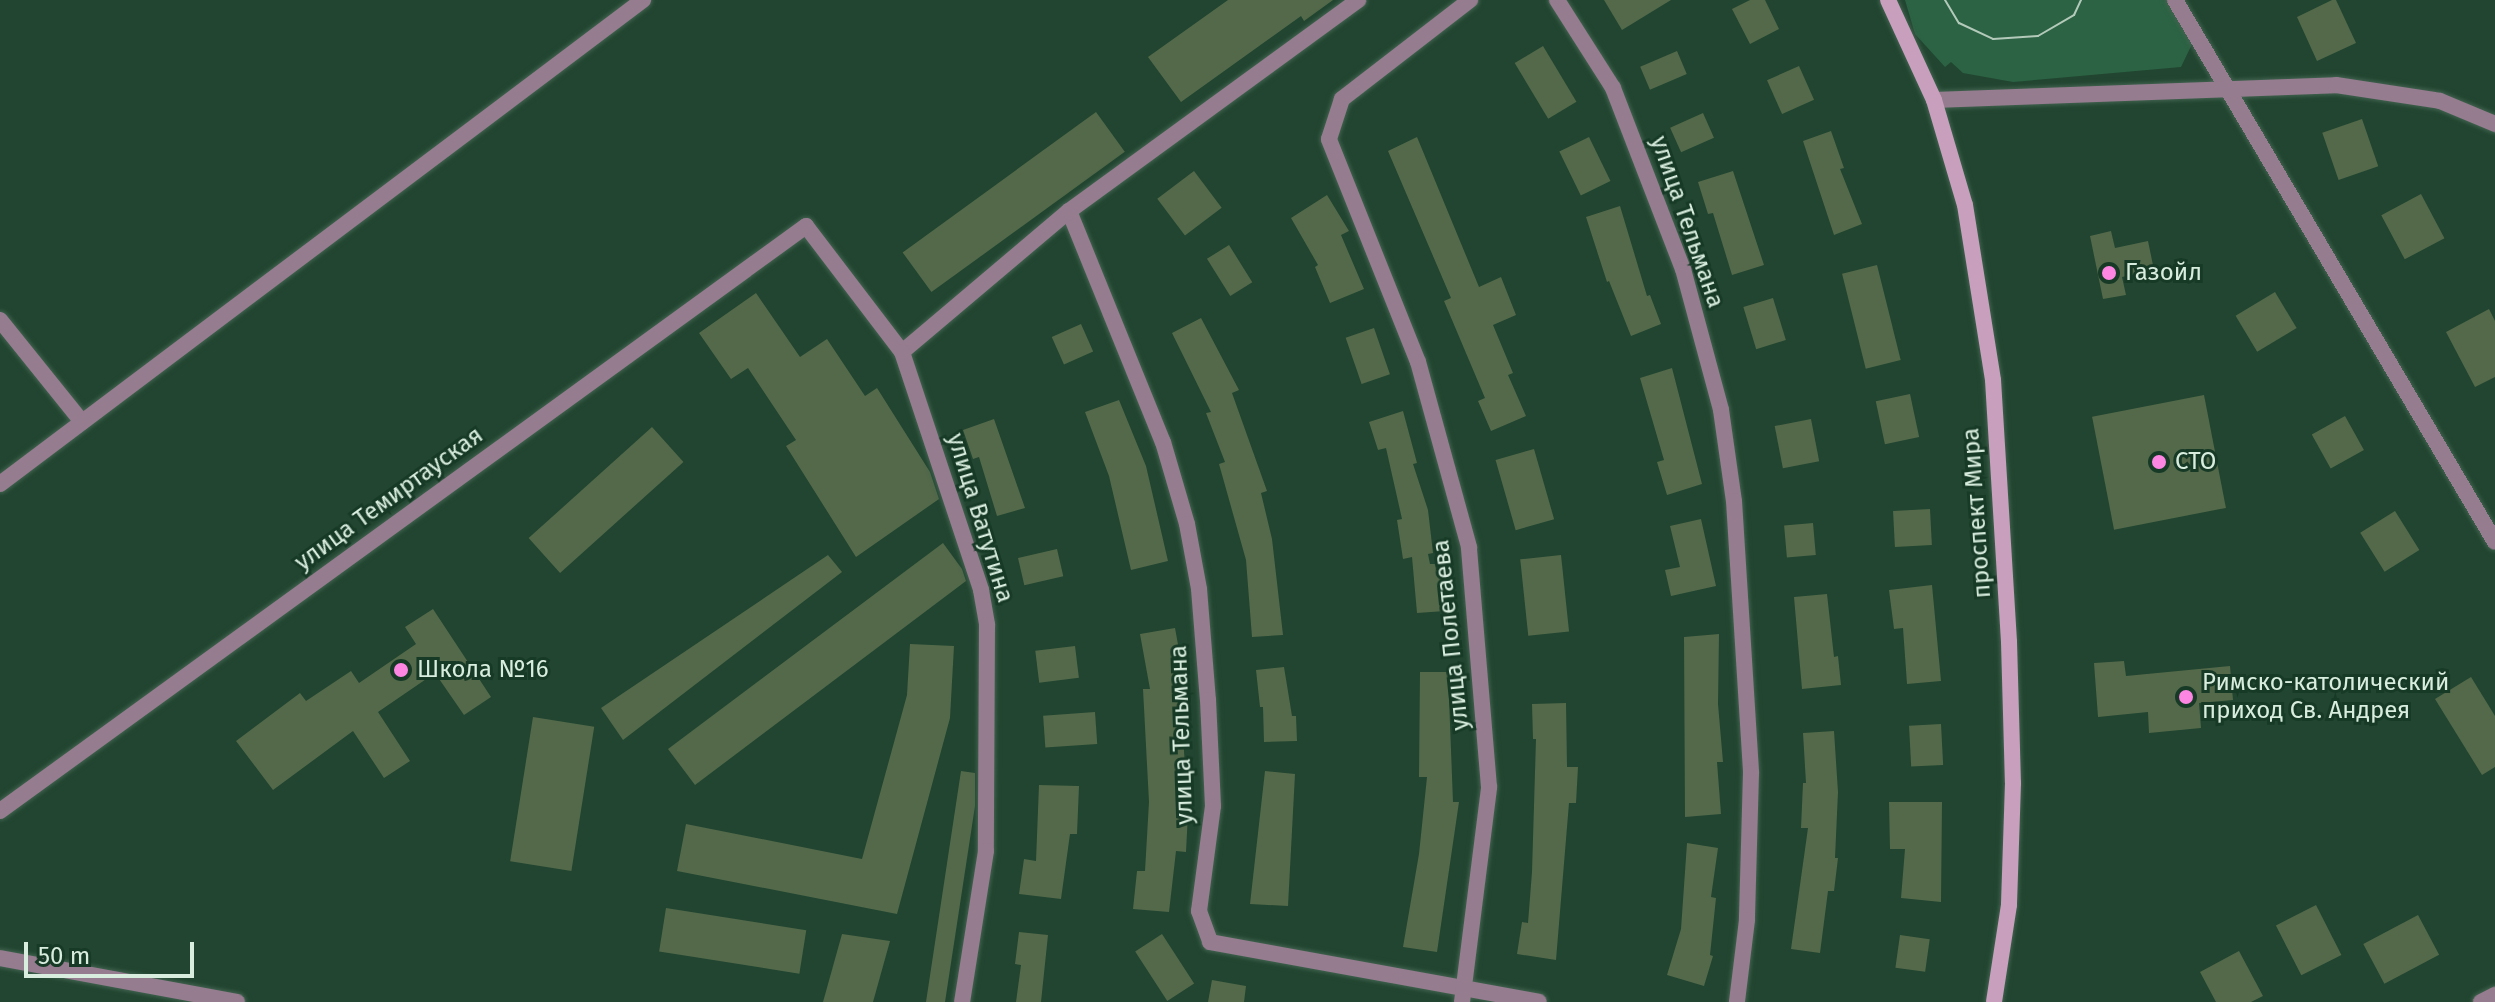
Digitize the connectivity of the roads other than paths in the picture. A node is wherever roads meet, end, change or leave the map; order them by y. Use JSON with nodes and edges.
{"nodes":[{"id":1,"x":643,"y":0,"type":"edge"},
{"id":2,"x":1358,"y":0,"type":"edge"},
{"id":3,"x":1470,"y":0,"type":"edge"},
{"id":4,"x":1557,"y":0,"type":"edge"},
{"id":5,"x":1875,"y":0,"type":"edge"},
{"id":6,"x":1888,"y":0,"type":"edge"},
{"id":7,"x":2175,"y":0,"type":"edge"},
{"id":8,"x":1901,"y":34,"type":"junction"},
{"id":9,"x":2225,"y":89,"type":"junction"},
{"id":10,"x":1934,"y":100,"type":"junction"},
{"id":11,"x":2495,"y":124,"type":"edge"},
{"id":12,"x":1069,"y":211,"type":"junction"},
{"id":13,"x":806,"y":226,"type":"joint"},
{"id":14,"x":0,"y":320,"type":"edge"},
{"id":15,"x":902,"y":352,"type":"junction"},
{"id":16,"x":82,"y":422,"type":"junction"},
{"id":17,"x":0,"y":484,"type":"edge"},
{"id":18,"x":2495,"y":542,"type":"edge"},
{"id":19,"x":0,"y":811,"type":"edge"},
{"id":20,"x":0,"y":958,"type":"edge"},
{"id":21,"x":2495,"y":995,"type":"edge"},
{"id":22,"x":1463,"y":996,"type":"edge"},
{"id":23,"x":237,"y":1002,"type":"edge"},
{"id":24,"x":962,"y":1002,"type":"edge"},
{"id":25,"x":1539,"y":1002,"type":"edge"},
{"id":26,"x":1737,"y":1002,"type":"edge"},
{"id":27,"x":1994,"y":1002,"type":"edge"},
{"id":28,"x":2481,"y":1002,"type":"edge"}],
"edges":[{"from":1,"to":16,"type":"street"},
{"from":2,"to":12,"type":"street"},
{"from":3,"to":22,"type":"street","name":"улица Полетаева"},
{"from":4,"to":26,"type":"street","name":"улица Тельмана"},
{"from":5,"to":8,"type":"main road","name":"проспект Мира"},
{"from":6,"to":8,"type":"main road","name":"проспект Мира"},
{"from":7,"to":9,"type":"street"},
{"from":8,"to":10,"type":"main road","name":"проспект Мира"},
{"from":9,"to":10,"type":"street"},
{"from":9,"to":11,"type":"street"},
{"from":9,"to":18,"type":"street"},
{"from":10,"to":27,"type":"main road","name":"проспект Мира"},
{"from":12,"to":15,"type":"street"},
{"from":12,"to":22,"type":"street","name":"улица Тельмана"},
{"from":13,"to":15,"type":"street","name":"улица Ватутина"},
{"from":13,"to":19,"type":"street","name":"улица Темиртауская"},
{"from":14,"to":16,"type":"street"},
{"from":15,"to":24,"type":"street","name":"улица Ватутина"},
{"from":16,"to":17,"type":"street"},
{"from":20,"to":23,"type":"street"},
{"from":21,"to":28,"type":"street"},
{"from":22,"to":25,"type":"street","name":"улица Тельмана"}]}
